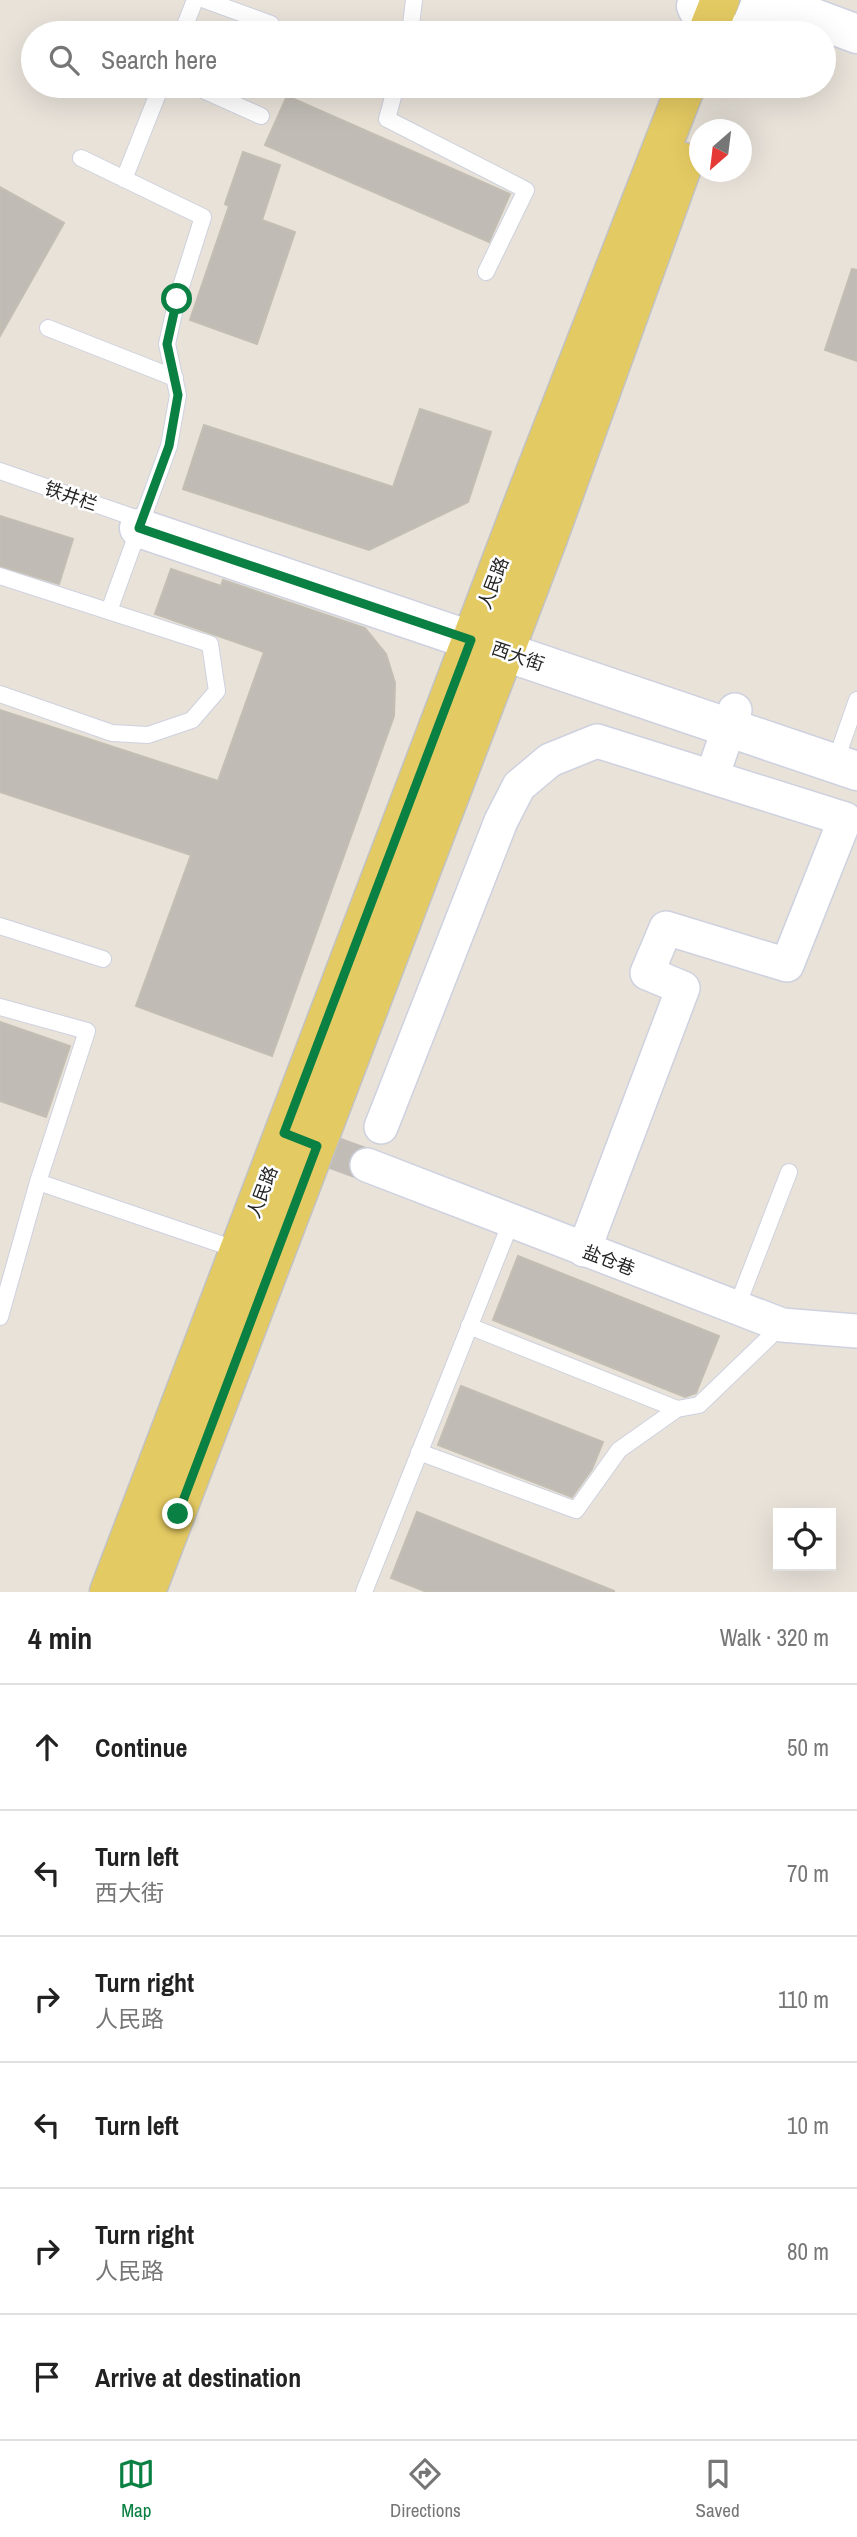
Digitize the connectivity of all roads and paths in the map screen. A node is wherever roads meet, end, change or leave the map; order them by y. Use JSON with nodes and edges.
{"nodes":[{"id":1,"x":195,"y":0,"type":"edge"},
{"id":2,"x":205,"y":0,"type":"edge"},
{"id":3,"x":414,"y":0,"type":"edge"},
{"id":4,"x":742,"y":0,"type":"edge"},
{"id":5,"x":764,"y":0,"type":"edge"},
{"id":6,"x":814,"y":0,"type":"edge"},
{"id":7,"x":857,"y":16,"type":"edge"},
{"id":8,"x":187,"y":21,"type":"edge"},
{"id":9,"x":263,"y":21,"type":"edge"},
{"id":10,"x":411,"y":21,"type":"edge"},
{"id":11,"x":718,"y":21,"type":"edge"},
{"id":12,"x":754,"y":21,"type":"edge"},
{"id":13,"x":821,"y":21,"type":"edge"},
{"id":14,"x":836,"y":26,"type":"edge"},
{"id":15,"x":857,"y":34,"type":"edge"},
{"id":16,"x":156,"y":98,"type":"edge"},
{"id":17,"x":221,"y":98,"type":"edge"},
{"id":18,"x":393,"y":98,"type":"edge"},
{"id":19,"x":682,"y":98,"type":"edge"},
{"id":20,"x":707,"y":98,"type":"edge"},
{"id":21,"x":261,"y":116,"type":"dead end"},
{"id":22,"x":81,"y":158,"type":"dead end"},
{"id":23,"x":124,"y":179,"type":"junction"},
{"id":24,"x":486,"y":272,"type":"dead end"},
{"id":25,"x":48,"y":328,"type":"dead end"},
{"id":26,"x":175,"y":377,"type":"junction"},
{"id":27,"x":0,"y":471,"type":"edge"},
{"id":28,"x":142,"y":519,"type":"junction"},
{"id":29,"x":0,"y":576,"type":"edge"},
{"id":30,"x":108,"y":611,"type":"junction"},
{"id":31,"x":491,"y":637,"type":"junction"},
{"id":32,"x":0,"y":694,"type":"edge"},
{"id":33,"x":857,"y":700,"type":"edge"},
{"id":34,"x":732,"y":719,"type":"junction"},
{"id":35,"x":848,"y":757,"type":"edge"},
{"id":36,"x":712,"y":777,"type":"junction"},
{"id":37,"x":0,"y":926,"type":"edge"},
{"id":38,"x":103,"y":959,"type":"dead end"},
{"id":39,"x":0,"y":1007,"type":"edge"},
{"id":40,"x":382,"y":1127,"type":"dead end"},
{"id":41,"x":367,"y":1165,"type":"tunnel mouth"},
{"id":42,"x":789,"y":1172,"type":"dead end"},
{"id":43,"x":38,"y":1182,"type":"junction"},
{"id":44,"x":510,"y":1222,"type":"junction"},
{"id":45,"x":584,"y":1250,"type":"junction"},
{"id":46,"x":256,"y":1257,"type":"junction"},
{"id":47,"x":736,"y":1309,"type":"junction"},
{"id":48,"x":0,"y":1317,"type":"edge"},
{"id":49,"x":782,"y":1325,"type":"junction"},
{"id":50,"x":469,"y":1326,"type":"junction"},
{"id":51,"x":857,"y":1331,"type":"edge"},
{"id":52,"x":677,"y":1409,"type":"junction"},
{"id":53,"x":419,"y":1452,"type":"junction"},
{"id":54,"x":109,"y":1592,"type":"edge"},
{"id":55,"x":146,"y":1592,"type":"edge"},
{"id":56,"x":363,"y":1592,"type":"edge"}],
"edges":[{"from":1,"to":8,"type":"lane"},
{"from":2,"to":9,"type":"lane"},
{"from":3,"to":10,"type":"lane"},
{"from":4,"to":11,"type":"main road"},
{"from":5,"to":12,"type":"street"},
{"from":5,"to":13,"type":"street"},
{"from":6,"to":7,"type":"street"},
{"from":14,"to":15,"type":"street"},
{"from":16,"to":23,"type":"lane"},
{"from":17,"to":21,"type":"lane"},
{"from":18,"to":24,"type":"lane"},
{"from":19,"to":31,"type":"main road","name":"人民路"},
{"from":20,"to":31,"type":"main road","name":"人民路"},
{"from":22,"to":23,"type":"lane"},
{"from":23,"to":26,"type":"lane"},
{"from":25,"to":26,"type":"lane"},
{"from":26,"to":28,"type":"lane"},
{"from":27,"to":28,"type":"lane","name":"铁井栏"},
{"from":28,"to":30,"type":"lane"},
{"from":28,"to":31,"type":"street","name":"西大街"},
{"from":29,"to":30,"type":"lane"},
{"from":30,"to":32,"type":"lane"},
{"from":31,"to":34,"type":"street","name":"西大街"},
{"from":31,"to":46,"type":"main road","name":"人民路"},
{"from":33,"to":35,"type":"lane"},
{"from":34,"to":35,"type":"street","name":"西大街"},
{"from":34,"to":36,"type":"street"},
{"from":36,"to":40,"type":"street"},
{"from":36,"to":45,"type":"street"},
{"from":37,"to":38,"type":"lane"},
{"from":39,"to":43,"type":"lane"},
{"from":41,"to":44,"type":"street","name":"盐仓巷"},
{"from":42,"to":47,"type":"lane"},
{"from":43,"to":46,"type":"lane"},
{"from":43,"to":48,"type":"lane"},
{"from":44,"to":45,"type":"street","name":"盐仓巷"},
{"from":44,"to":50,"type":"lane"},
{"from":45,"to":47,"type":"street","name":"盐仓巷"},
{"from":46,"to":54,"type":"main road","name":"人民路"},
{"from":46,"to":55,"type":"main road","name":"人民路"},
{"from":47,"to":49,"type":"street","name":"盐仓巷"},
{"from":49,"to":51,"type":"street","name":"盐仓巷"},
{"from":49,"to":52,"type":"lane"},
{"from":50,"to":52,"type":"lane"},
{"from":50,"to":53,"type":"lane"},
{"from":52,"to":53,"type":"lane"},
{"from":53,"to":56,"type":"lane"}]}
